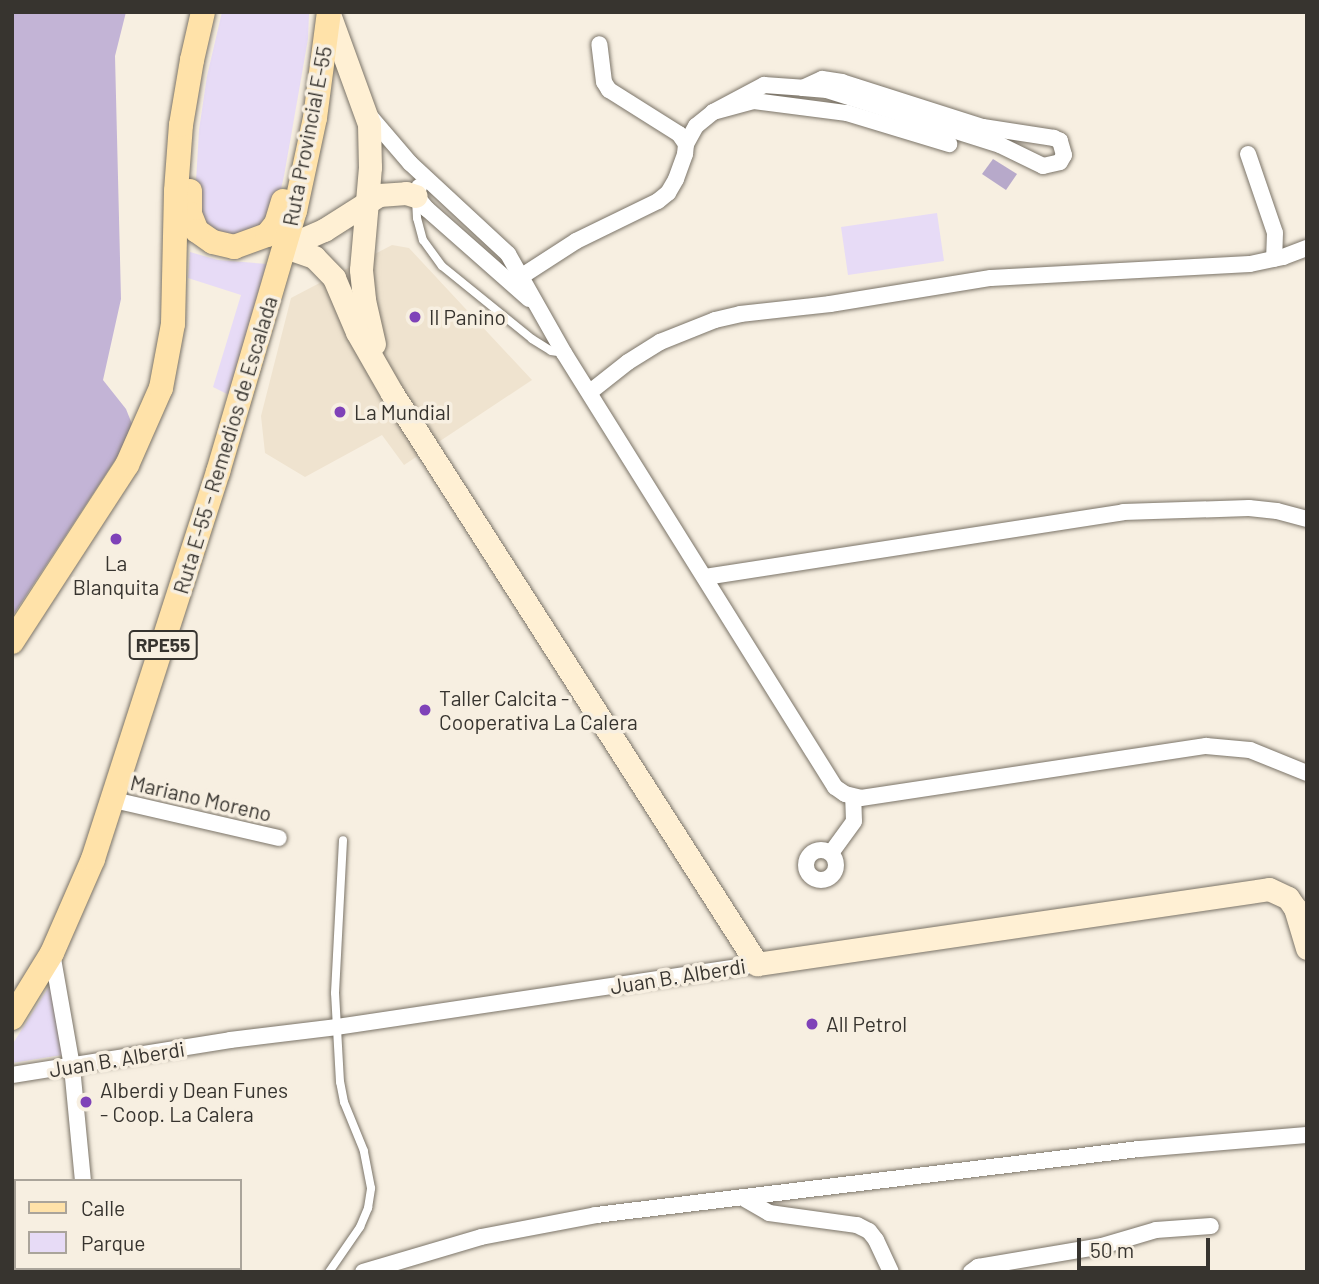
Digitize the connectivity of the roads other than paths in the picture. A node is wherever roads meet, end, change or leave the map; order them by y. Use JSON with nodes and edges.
{"nodes":[{"id":1,"x":203,"y":12,"type":"edge"},
{"id":2,"x":216,"y":12,"type":"edge"},
{"id":3,"x":329,"y":13,"type":"edge"},
{"id":4,"x":599,"y":44,"type":"dead end"},
{"id":5,"x":191,"y":60,"type":"junction"},
{"id":6,"x":803,"y":88,"type":"junction"},
{"id":7,"x":363,"y":108,"type":"junction"},
{"id":8,"x":713,"y":112,"type":"junction"},
{"id":9,"x":685,"y":144,"type":"junction"},
{"id":10,"x":948,"y":144,"type":"dead end"},
{"id":11,"x":1248,"y":154,"type":"dead end"},
{"id":12,"x":178,"y":158,"type":"junction"},
{"id":13,"x":304,"y":174,"type":"junction"},
{"id":14,"x":419,"y":186,"type":"junction"},
{"id":15,"x":368,"y":202,"type":"junction"},
{"id":16,"x":234,"y":247,"type":"junction"},
{"id":17,"x":1307,"y":248,"type":"edge"},
{"id":18,"x":283,"y":253,"type":"junction"},
{"id":19,"x":1274,"y":259,"type":"junction"},
{"id":20,"x":522,"y":276,"type":"junction"},
{"id":21,"x":536,"y":305,"type":"junction"},
{"id":22,"x":564,"y":353,"type":"junction"},
{"id":23,"x":381,"y":371,"type":"junction"},
{"id":24,"x":590,"y":392,"type":"junction"},
{"id":25,"x":1307,"y":519,"type":"edge"},
{"id":26,"x":705,"y":577,"type":"junction"},
{"id":27,"x":12,"y":642,"type":"edge"},
{"id":28,"x":1307,"y":773,"type":"edge"},
{"id":29,"x":853,"y":797,"type":"junction"},
{"id":30,"x":114,"y":800,"type":"junction"},
{"id":31,"x":279,"y":838,"type":"dead end"},
{"id":32,"x":343,"y":840,"type":"dead end"},
{"id":33,"x":831,"y":852,"type":"dead end"},
{"id":34,"x":1307,"y":948,"type":"edge"},
{"id":35,"x":52,"y":953,"type":"junction"},
{"id":36,"x":757,"y":964,"type":"junction"},
{"id":37,"x":12,"y":1018,"type":"edge"},
{"id":38,"x":337,"y":1027,"type":"junction"},
{"id":39,"x":72,"y":1067,"type":"junction"},
{"id":40,"x":12,"y":1075,"type":"edge"},
{"id":41,"x":1307,"y":1135,"type":"edge"},
{"id":42,"x":83,"y":1179,"type":"edge"},
{"id":43,"x":746,"y":1199,"type":"junction"},
{"id":44,"x":1211,"y":1226,"type":"dead end"},
{"id":45,"x":329,"y":1272,"type":"edge"},
{"id":46,"x":363,"y":1272,"type":"edge"},
{"id":47,"x":891,"y":1272,"type":"edge"},
{"id":48,"x":971,"y":1272,"type":"edge"}],
"edges":[{"from":1,"to":5,"type":"main road"},
{"from":2,"to":5,"type":"main road"},
{"from":3,"to":7,"type":"street"},
{"from":3,"to":13,"type":"main road","name":"Ruta Provincial E-55","number":"RPE55"},
{"from":4,"to":9,"type":"street"},
{"from":5,"to":12,"type":"main road"},
{"from":6,"to":6,"type":"street"},
{"from":6,"to":8,"type":"street"},
{"from":7,"to":14,"type":"street"},
{"from":7,"to":15,"type":"street"},
{"from":8,"to":9,"type":"street"},
{"from":8,"to":10,"type":"street"},
{"from":9,"to":20,"type":"street"},
{"from":11,"to":19,"type":"street"},
{"from":12,"to":16,"type":"main road"},
{"from":12,"to":27,"type":"main road"},
{"from":13,"to":16,"type":"main road","number":"RPE55"},
{"from":13,"to":18,"type":"main road","name":"Ruta Provincial E-55","number":"RPE55"},
{"from":14,"to":15,"type":"street"},
{"from":14,"to":20,"type":"street"},
{"from":14,"to":21,"type":"street"},
{"from":14,"to":22,"type":"lane"},
{"from":15,"to":18,"type":"street"},
{"from":15,"to":23,"type":"street"},
{"from":16,"to":18,"type":"main road"},
{"from":17,"to":19,"type":"street"},
{"from":18,"to":23,"type":"street"},
{"from":18,"to":30,"type":"main road","name":"Ruta E-55 - Remedios de Escalada","number":"RPE55"},
{"from":19,"to":24,"type":"street"},
{"from":20,"to":21,"type":"street"},
{"from":21,"to":22,"type":"street"},
{"from":22,"to":24,"type":"street"},
{"from":23,"to":36,"type":"street"},
{"from":24,"to":26,"type":"street"},
{"from":25,"to":26,"type":"street"},
{"from":26,"to":29,"type":"street"},
{"from":28,"to":29,"type":"street"},
{"from":29,"to":33,"type":"street"},
{"from":30,"to":31,"type":"street","name":"Mariano Moreno"},
{"from":30,"to":35,"type":"main road","name":"Ruta E-55 - Remedios de Escalada","number":"RPE55"},
{"from":32,"to":38,"type":"lane"},
{"from":34,"to":36,"type":"street","name":"Juan B. Alberdi"},
{"from":35,"to":37,"type":"main road","name":"Ruta E-55 - Remedios de Escalada","number":"RPE55"},
{"from":35,"to":39,"type":"street"},
{"from":36,"to":38,"type":"street","name":"Juan B. Alberdi"},
{"from":38,"to":39,"type":"street","name":"Juan B. Alberdi"},
{"from":38,"to":45,"type":"lane"},
{"from":39,"to":40,"type":"street","name":"Juan B. Alberdi"},
{"from":39,"to":42,"type":"street"},
{"from":41,"to":43,"type":"street"},
{"from":43,"to":46,"type":"street"},
{"from":43,"to":47,"type":"street"},
{"from":44,"to":48,"type":"street"}]}
